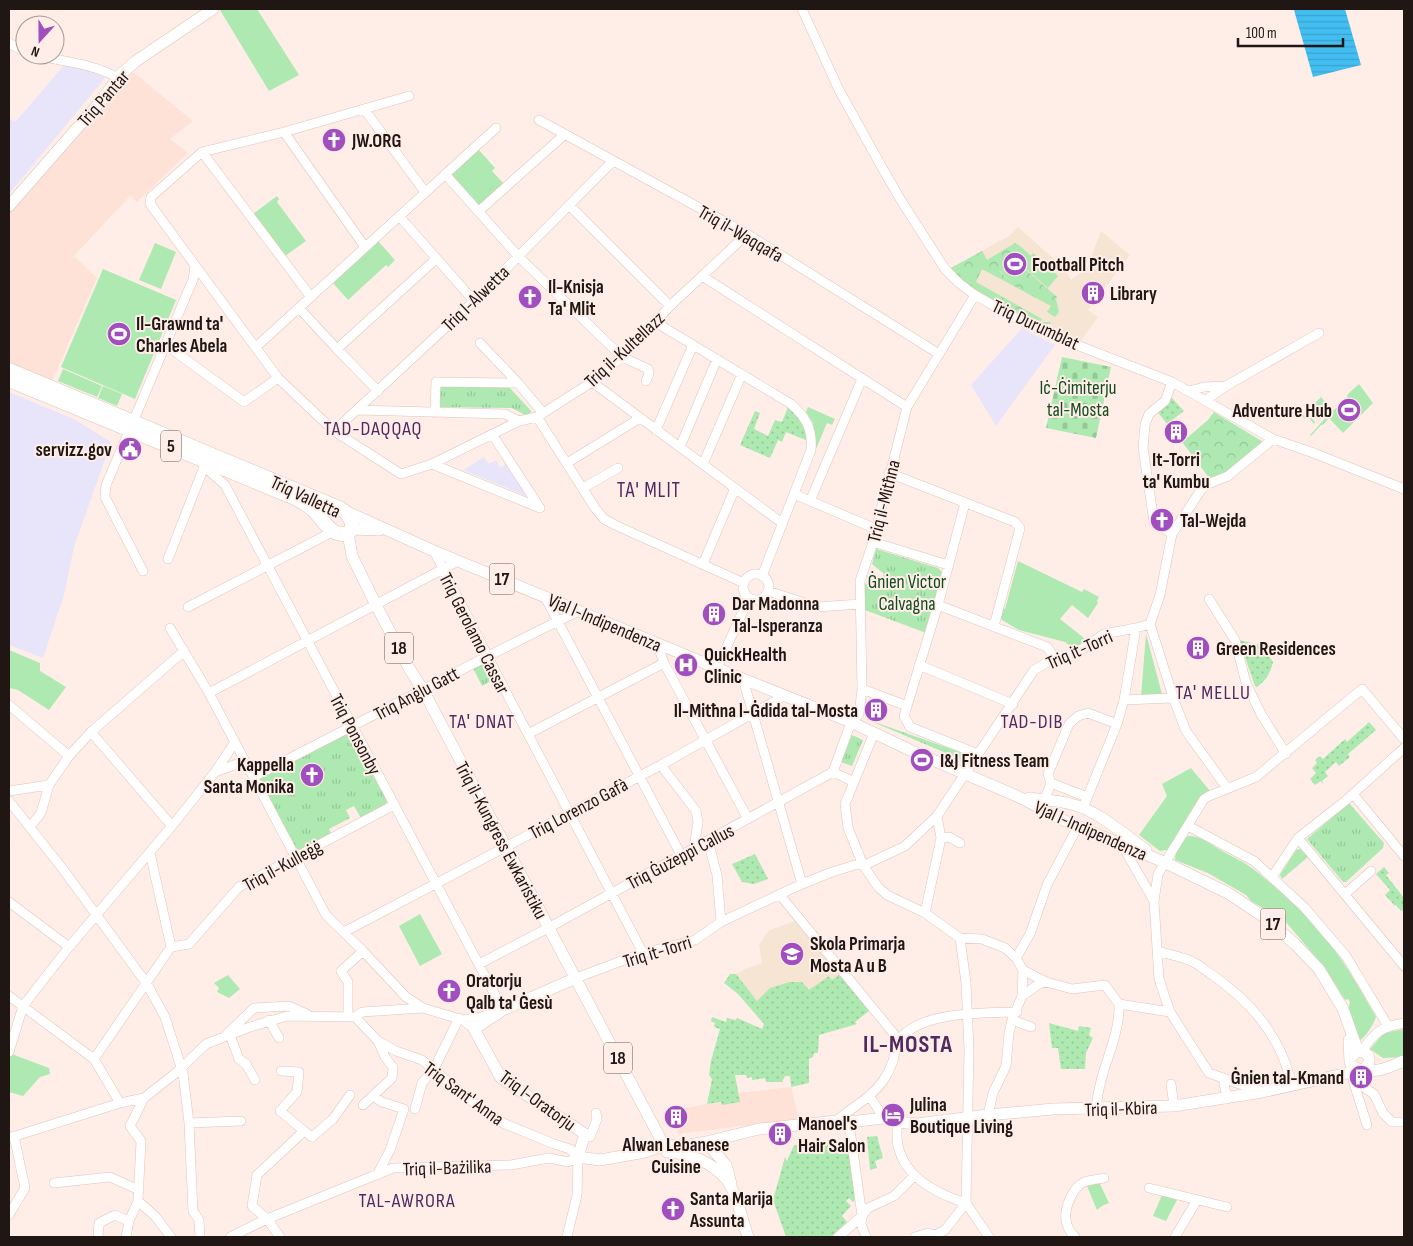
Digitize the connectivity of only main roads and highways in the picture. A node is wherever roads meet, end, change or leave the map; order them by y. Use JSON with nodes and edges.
{"nodes":[{"id":1,"x":213,"y":9,"type":"edge"},
{"id":2,"x":9,"y":206,"type":"edge"},
{"id":3,"x":9,"y":370,"type":"edge"},
{"id":4,"x":9,"y":380,"type":"edge"},
{"id":5,"x":132,"y":426,"type":"junction"},
{"id":6,"x":345,"y":511,"type":"junction"},
{"id":7,"x":385,"y":530,"type":"junction"},
{"id":8,"x":349,"y":531,"type":"junction"},
{"id":9,"x":1018,"y":797,"type":"junction"},
{"id":10,"x":1070,"y":804,"type":"junction"},
{"id":11,"x":1098,"y":816,"type":"junction"},
{"id":12,"x":1063,"y":820,"type":"junction"},
{"id":13,"x":1091,"y":831,"type":"junction"},
{"id":14,"x":1164,"y":862,"type":"junction"},
{"id":15,"x":576,"y":978,"type":"junction"},
{"id":16,"x":474,"y":1029,"type":"joint"},
{"id":17,"x":1360,"y":1059,"type":"junction"},
{"id":18,"x":1403,"y":1061,"type":"edge"},
{"id":19,"x":706,"y":1142,"type":"junction"},
{"id":20,"x":662,"y":1146,"type":"junction"},
{"id":21,"x":645,"y":1152,"type":"junction"},
{"id":22,"x":578,"y":1157,"type":"joint"},
{"id":23,"x":700,"y":1159,"type":"junction"},
{"id":24,"x":732,"y":1191,"type":"junction"},
{"id":25,"x":748,"y":1237,"type":"edge"}],
"edges":[{"from":1,"to":2,"type":"main road","name":"Triq Pantar"},
{"from":3,"to":5,"type":"highway","name":"Triq Valletta","number":"5"},
{"from":4,"to":5,"type":"highway","name":"Triq Valletta","number":"5"},
{"from":5,"to":6,"type":"highway","name":"Triq Valletta","number":"5"},
{"from":5,"to":8,"type":"highway","name":"Triq Valletta","number":"5"},
{"from":6,"to":7,"type":"main road","name":"Vjal l-Indipendenza","number":"17"},
{"from":6,"to":8,"type":"highway","name":"Triq Valletta"},
{"from":7,"to":8,"type":"main road","name":"Vjal l-Indipendenza","number":"17"},
{"from":7,"to":9,"type":"main road","name":"Vjal l-Indipendenza","number":"17"},
{"from":8,"to":15,"type":"main road","name":"Triq il-Kungress Ewkaristiku","number":"18"},
{"from":9,"to":10,"type":"main road","name":"Vjal l-Indipendenza","number":"17"},
{"from":9,"to":12,"type":"main road","name":"Vjal l-Indipendenza","number":"17"},
{"from":10,"to":11,"type":"main road","name":"Vjal l-Indipendenza","number":"17"},
{"from":10,"to":12,"type":"main road"},
{"from":11,"to":13,"type":"main road"},
{"from":11,"to":14,"type":"main road","name":"Vjal l-Indipendenza","number":"17"},
{"from":12,"to":13,"type":"main road","name":"Vjal l-Indipendenza","number":"17"},
{"from":13,"to":14,"type":"main road","name":"Vjal l-Indipendenza","number":"17"},
{"from":14,"to":17,"type":"main road","name":"Vjal l-Indipendenza","number":"17"},
{"from":15,"to":16,"type":"main road","name":"Triq it-Torri"},
{"from":15,"to":20,"type":"main road","name":"Triq il-Kungress Ewkaristiku","number":"18"},
{"from":16,"to":22,"type":"main road","name":"Triq l-Oratorju"},
{"from":17,"to":18,"type":"main road"},
{"from":17,"to":19,"type":"main road","name":"Triq il-Kbira"},
{"from":19,"to":20,"type":"main road","name":"Triq il-Kbira"},
{"from":19,"to":23,"type":"main road"},
{"from":19,"to":24,"type":"main road"},
{"from":20,"to":21,"type":"main road","name":"Triq il-Kbira"},
{"from":21,"to":22,"type":"main road","name":"Triq il-Bażilika"},
{"from":21,"to":23,"type":"main road"},
{"from":23,"to":24,"type":"main road"},
{"from":24,"to":25,"type":"main road"}]}
